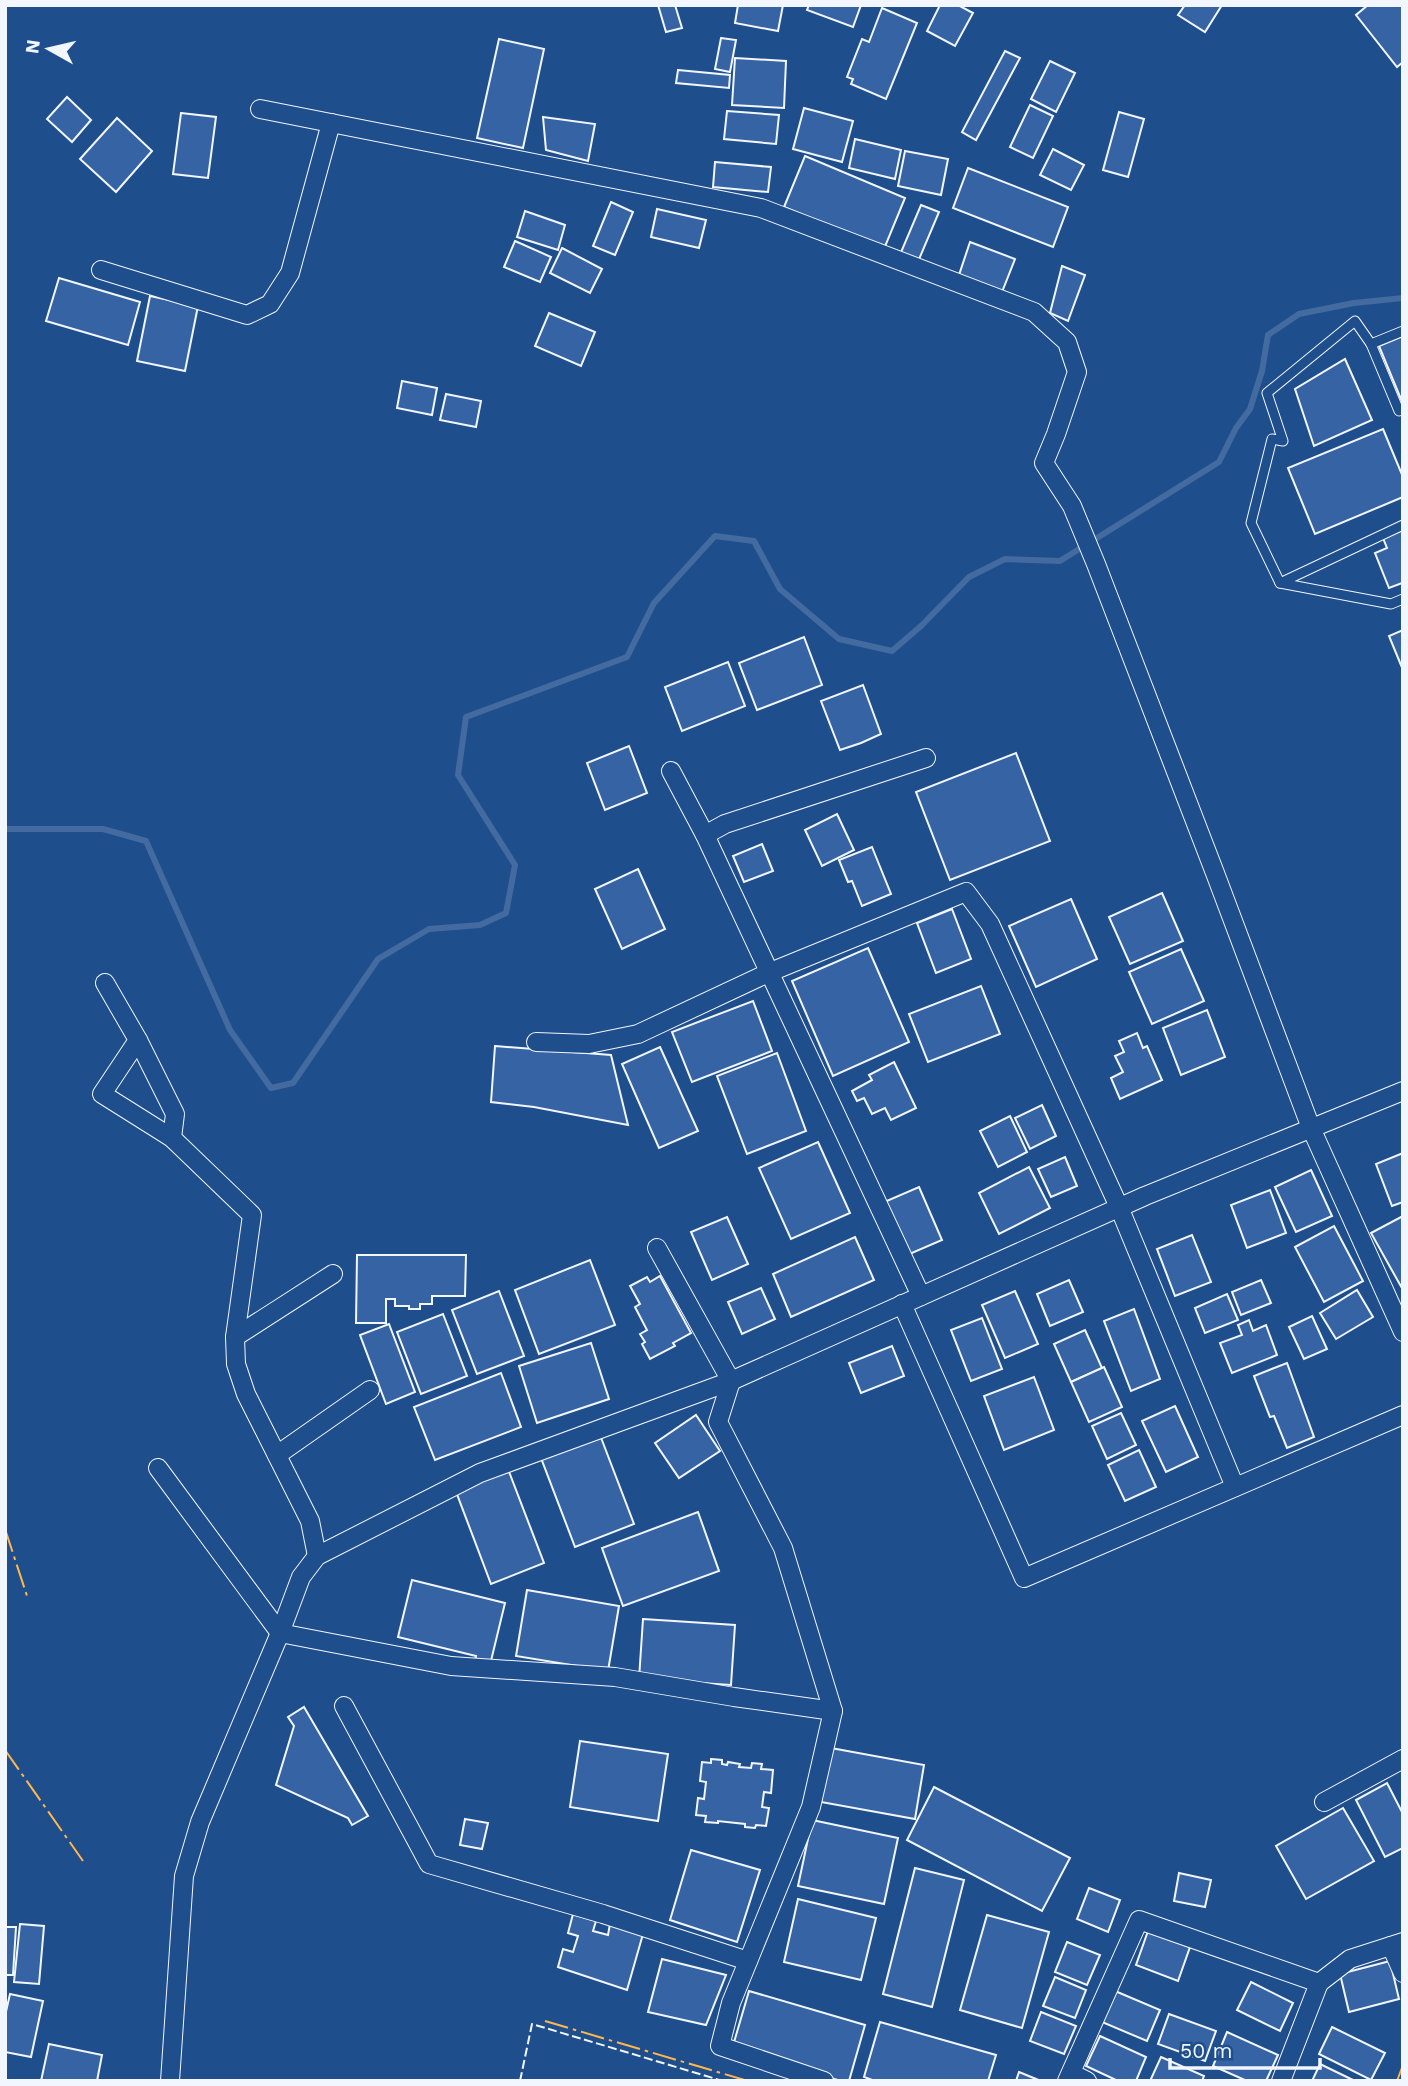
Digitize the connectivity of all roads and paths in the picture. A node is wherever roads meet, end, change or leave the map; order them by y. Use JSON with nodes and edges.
{"nodes":[{"id":1,"x":260,"y":109,"type":"dead end"},
{"id":2,"x":331,"y":123,"type":"junction"},
{"id":3,"x":101,"y":270,"type":"dead end"},
{"id":4,"x":1403,"y":331,"type":"edge"},
{"id":5,"x":1371,"y":344,"type":"junction"},
{"id":6,"x":1402,"y":414,"type":"edge"},
{"id":7,"x":1403,"y":525,"type":"edge"},
{"id":8,"x":1280,"y":583,"type":"junction"},
{"id":9,"x":1403,"y":599,"type":"edge"},
{"id":10,"x":926,"y":758,"type":"dead end"},
{"id":11,"x":671,"y":771,"type":"dead end"},
{"id":12,"x":705,"y":835,"type":"junction"},
{"id":13,"x":768,"y":973,"type":"junction"},
{"id":14,"x":104,"y":983,"type":"dead end"},
{"id":15,"x":138,"y":1040,"type":"junction"},
{"id":16,"x":536,"y":1042,"type":"dead end"},
{"id":17,"x":1403,"y":1091,"type":"edge"},
{"id":18,"x":1311,"y":1128,"type":"junction"},
{"id":19,"x":172,"y":1138,"type":"junction"},
{"id":20,"x":1119,"y":1207,"type":"junction"},
{"id":21,"x":657,"y":1248,"type":"dead end"},
{"id":22,"x":332,"y":1274,"type":"dead end"},
{"id":23,"x":921,"y":1296,"type":"junction"},
{"id":24,"x":902,"y":1304,"type":"junction"},
{"id":25,"x":1403,"y":1332,"type":"edge"},
{"id":26,"x":235,"y":1337,"type":"junction"},
{"id":27,"x":731,"y":1381,"type":"junction"},
{"id":28,"x":370,"y":1390,"type":"dead end"},
{"id":29,"x":1403,"y":1415,"type":"edge"},
{"id":30,"x":277,"y":1455,"type":"junction"},
{"id":31,"x":158,"y":1468,"type":"dead end"},
{"id":32,"x":1235,"y":1487,"type":"junction"},
{"id":33,"x":317,"y":1556,"type":"junction"},
{"id":34,"x":280,"y":1633,"type":"junction"},
{"id":35,"x":344,"y":1706,"type":"dead end"},
{"id":36,"x":833,"y":1711,"type":"junction"},
{"id":37,"x":1403,"y":1759,"type":"edge"},
{"id":38,"x":1324,"y":1802,"type":"dead end"},
{"id":39,"x":1397,"y":1944,"type":"edge"},
{"id":40,"x":748,"y":1961,"type":"junction"},
{"id":41,"x":1403,"y":1973,"type":"edge"},
{"id":42,"x":1319,"y":1983,"type":"junction"},
{"id":43,"x":1069,"y":2077,"type":"edge"},
{"id":44,"x":170,"y":2081,"type":"edge"},
{"id":45,"x":824,"y":2081,"type":"edge"},
{"id":46,"x":1087,"y":2081,"type":"edge"},
{"id":47,"x":1281,"y":2081,"type":"edge"}],
"edges":[{"from":1,"to":2,"type":"street"},
{"from":2,"to":3,"type":"street"},
{"from":2,"to":18,"type":"street"},
{"from":4,"to":5,"type":"lane"},
{"from":5,"to":6,"type":"lane"},
{"from":5,"to":8,"type":"lane"},
{"from":7,"to":8,"type":"lane"},
{"from":8,"to":9,"type":"lane"},
{"from":10,"to":12,"type":"street"},
{"from":11,"to":12,"type":"street"},
{"from":12,"to":13,"type":"street"},
{"from":13,"to":16,"type":"street"},
{"from":13,"to":20,"type":"street"},
{"from":13,"to":23,"type":"street"},
{"from":14,"to":15,"type":"street"},
{"from":15,"to":19,"type":"street"},
{"from":15,"to":19,"type":"street"},
{"from":17,"to":18,"type":"street"},
{"from":18,"to":20,"type":"street"},
{"from":18,"to":25,"type":"street"},
{"from":19,"to":26,"type":"street"},
{"from":20,"to":23,"type":"street"},
{"from":20,"to":32,"type":"street"},
{"from":21,"to":27,"type":"street"},
{"from":22,"to":26,"type":"street"},
{"from":23,"to":24,"type":"street"},
{"from":24,"to":27,"type":"street"},
{"from":24,"to":32,"type":"street"},
{"from":26,"to":30,"type":"street"},
{"from":27,"to":33,"type":"street"},
{"from":27,"to":36,"type":"street"},
{"from":28,"to":30,"type":"street"},
{"from":29,"to":32,"type":"street"},
{"from":30,"to":33,"type":"street"},
{"from":31,"to":34,"type":"street"},
{"from":33,"to":34,"type":"street"},
{"from":34,"to":36,"type":"street"},
{"from":34,"to":44,"type":"street"},
{"from":35,"to":40,"type":"street"},
{"from":36,"to":40,"type":"street"},
{"from":37,"to":38,"type":"street"},
{"from":39,"to":41,"type":"street"},
{"from":39,"to":42,"type":"street"},
{"from":40,"to":45,"type":"street"},
{"from":42,"to":43,"type":"street"},
{"from":42,"to":47,"type":"street"},
{"from":43,"to":46,"type":"street"}]}
